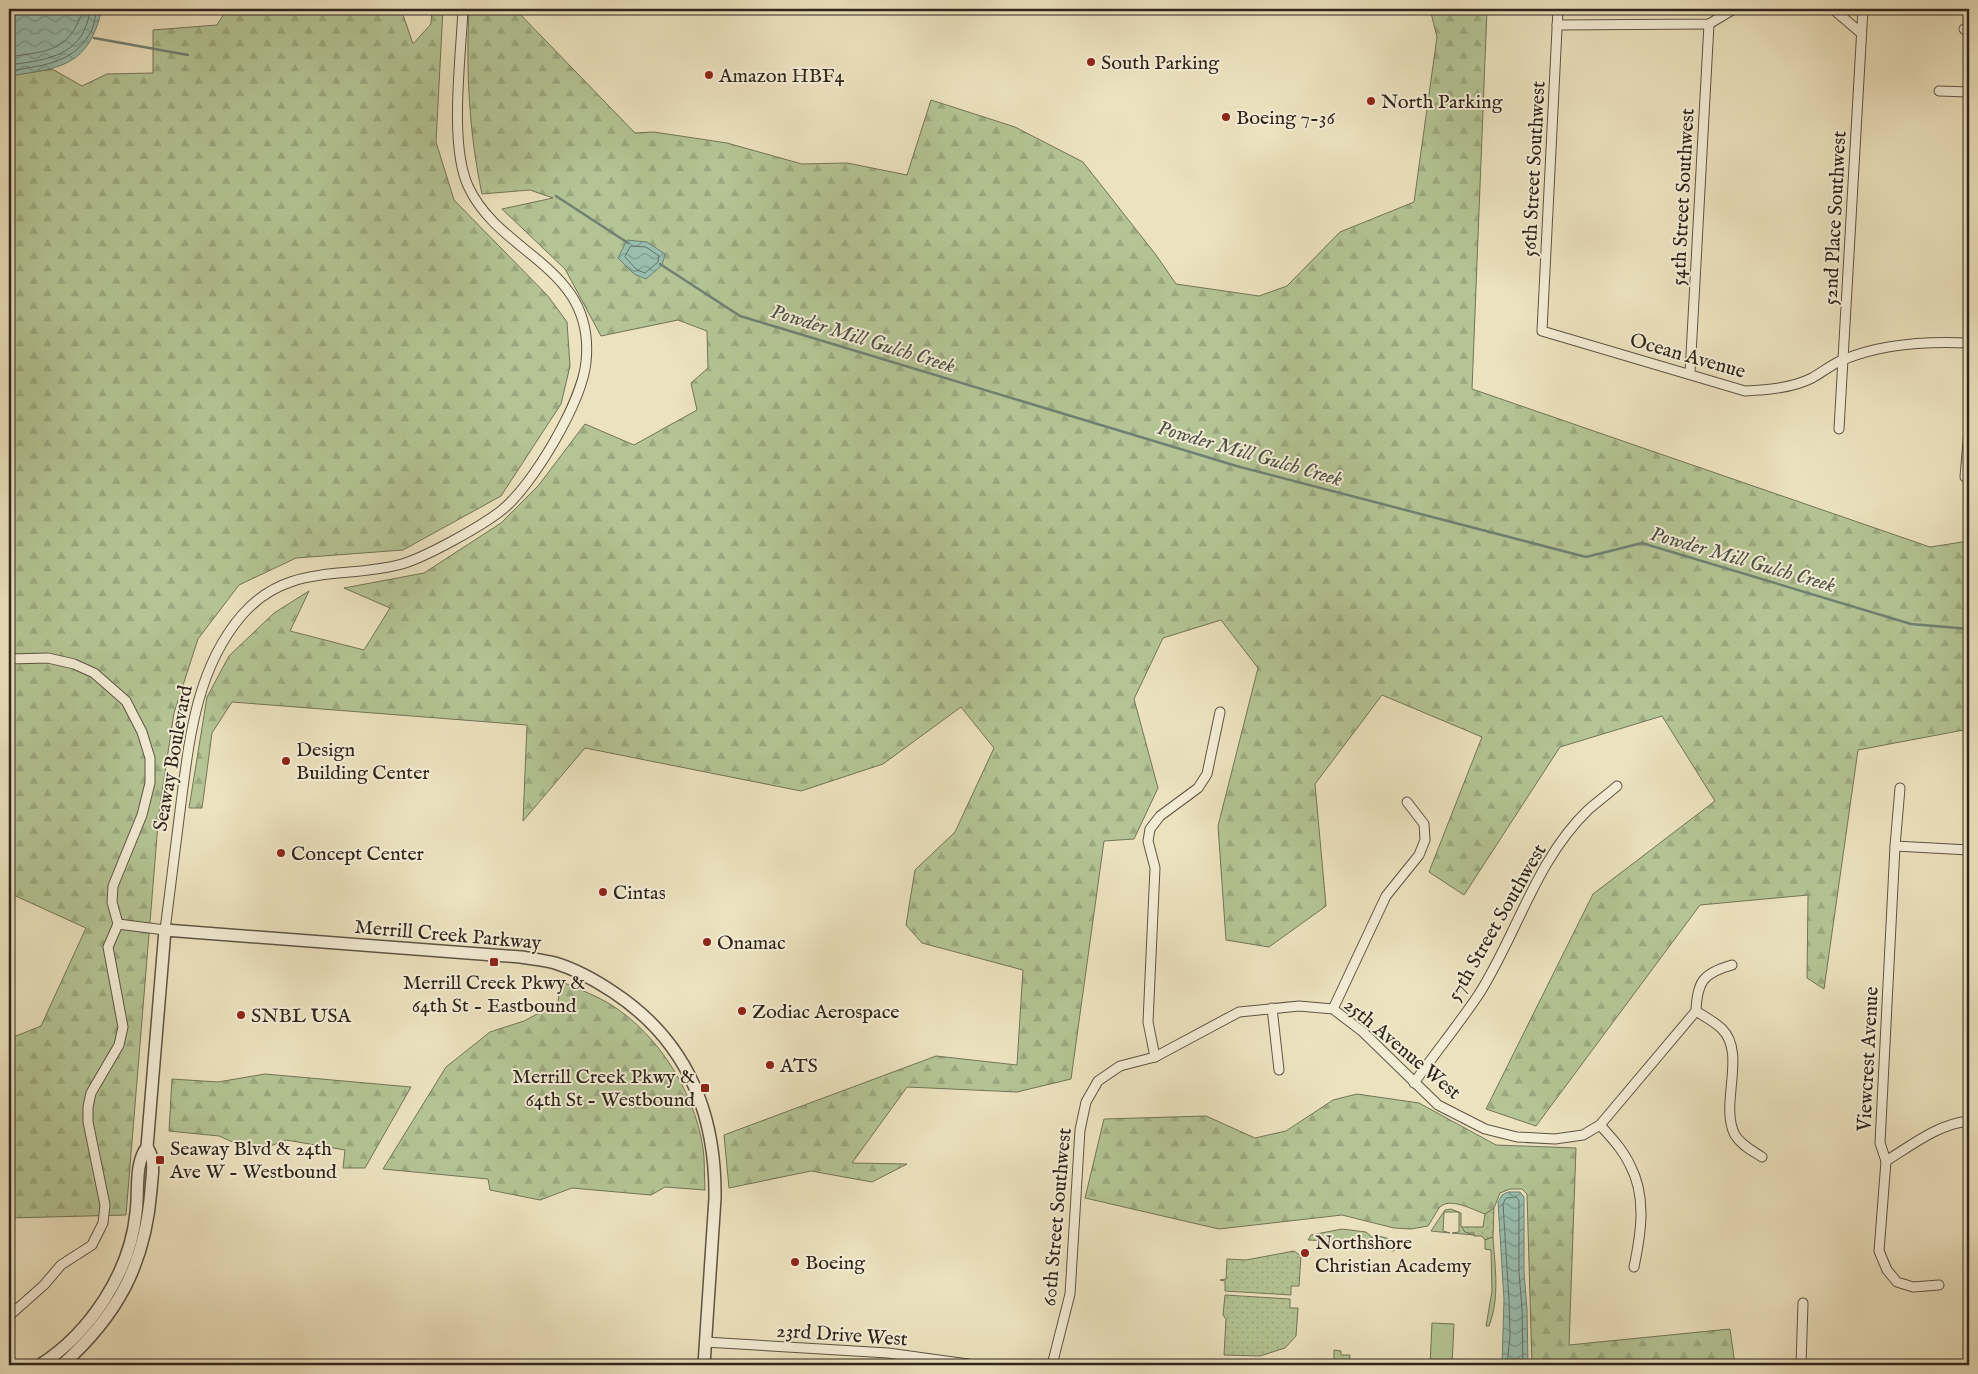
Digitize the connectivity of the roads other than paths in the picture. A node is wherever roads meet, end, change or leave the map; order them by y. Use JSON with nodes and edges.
{"nodes":[{"id":1,"x":463,"y":9,"type":"edge"},
{"id":2,"x":1558,"y":9,"type":"edge"},
{"id":3,"x":1734,"y":9,"type":"edge"},
{"id":4,"x":1833,"y":9,"type":"edge"},
{"id":5,"x":1863,"y":9,"type":"edge"},
{"id":6,"x":1709,"y":24,"type":"junction"},
{"id":7,"x":1557,"y":25,"type":"junction"},
{"id":8,"x":1861,"y":33,"type":"junction"},
{"id":9,"x":1938,"y":91,"type":"dead end"},
{"id":10,"x":1969,"y":92,"type":"edge"},
{"id":11,"x":1542,"y":331,"type":"joint"},
{"id":12,"x":1969,"y":343,"type":"edge"},
{"id":13,"x":1845,"y":359,"type":"junction"},
{"id":14,"x":1690,"y":373,"type":"junction"},
{"id":15,"x":1839,"y":428,"type":"dead end"},
{"id":16,"x":1969,"y":430,"type":"edge"},
{"id":17,"x":1965,"y":478,"type":"dead end"},
{"id":18,"x":9,"y":659,"type":"edge"},
{"id":19,"x":1220,"y":712,"type":"dead end"},
{"id":20,"x":1617,"y":786,"type":"dead end"},
{"id":21,"x":1900,"y":788,"type":"dead end"},
{"id":22,"x":1407,"y":802,"type":"dead end"},
{"id":23,"x":1895,"y":846,"type":"junction"},
{"id":24,"x":1969,"y":850,"type":"edge"},
{"id":25,"x":118,"y":924,"type":"junction"},
{"id":26,"x":165,"y":930,"type":"junction"},
{"id":27,"x":1732,"y":965,"type":"dead end"},
{"id":28,"x":1272,"y":1008,"type":"junction"},
{"id":29,"x":1333,"y":1009,"type":"junction"},
{"id":30,"x":1696,"y":1011,"type":"junction"},
{"id":31,"x":1155,"y":1057,"type":"junction"},
{"id":32,"x":1279,"y":1070,"type":"dead end"},
{"id":33,"x":1414,"y":1083,"type":"junction"},
{"id":34,"x":1086,"y":1102,"type":"joint"},
{"id":35,"x":1969,"y":1120,"type":"edge"},
{"id":36,"x":1600,"y":1125,"type":"junction"},
{"id":37,"x":147,"y":1146,"type":"junction"},
{"id":38,"x":1762,"y":1158,"type":"dead end"},
{"id":39,"x":1886,"y":1162,"type":"junction"},
{"id":40,"x":1634,"y":1266,"type":"dead end"},
{"id":41,"x":1939,"y":1285,"type":"dead end"},
{"id":42,"x":1803,"y":1304,"type":"dead end"},
{"id":43,"x":9,"y":1316,"type":"edge"},
{"id":44,"x":705,"y":1342,"type":"junction"},
{"id":45,"x":40,"y":1365,"type":"edge"},
{"id":46,"x":62,"y":1365,"type":"edge"},
{"id":47,"x":704,"y":1365,"type":"edge"},
{"id":48,"x":975,"y":1365,"type":"edge"},
{"id":49,"x":1052,"y":1365,"type":"edge"},
{"id":50,"x":1801,"y":1365,"type":"edge"}],
"edges":[{"from":1,"to":26,"type":"street","name":"Seaway Boulevard"},
{"from":2,"to":7,"type":"street","name":"56th Street Southwest"},
{"from":3,"to":6,"type":"street"},
{"from":4,"to":8,"type":"street"},
{"from":5,"to":8,"type":"street","name":"52nd Place Southwest"},
{"from":6,"to":7,"type":"street"},
{"from":6,"to":14,"type":"street","name":"54th Street Southwest"},
{"from":7,"to":11,"type":"street","name":"56th Street Southwest"},
{"from":8,"to":13,"type":"street","name":"52nd Place Southwest"},
{"from":9,"to":10,"type":"street"},
{"from":11,"to":14,"type":"street","name":"Ocean Avenue"},
{"from":12,"to":13,"type":"street","name":"Ocean Avenue"},
{"from":13,"to":14,"type":"street","name":"Ocean Avenue"},
{"from":13,"to":15,"type":"street","name":"52nd Place Southwest"},
{"from":16,"to":17,"type":"street"},
{"from":18,"to":25,"type":"street"},
{"from":19,"to":31,"type":"street"},
{"from":20,"to":33,"type":"street","name":"57th Street Southwest"},
{"from":21,"to":23,"type":"street","name":"Viewcrest Avenue"},
{"from":22,"to":29,"type":"street"},
{"from":23,"to":24,"type":"street"},
{"from":23,"to":39,"type":"street","name":"Viewcrest Avenue"},
{"from":25,"to":26,"type":"street"},
{"from":25,"to":43,"type":"street"},
{"from":26,"to":37,"type":"street","name":"Seaway Boulevard"},
{"from":26,"to":44,"type":"street","name":"Merrill Creek Parkway"},
{"from":27,"to":30,"type":"street"},
{"from":28,"to":29,"type":"street","name":"25th Avenue West"},
{"from":28,"to":31,"type":"street","name":"25th Avenue West"},
{"from":28,"to":32,"type":"street"},
{"from":29,"to":33,"type":"street","name":"25th Avenue West"},
{"from":30,"to":36,"type":"street","name":"25th Avenue West"},
{"from":30,"to":38,"type":"street"},
{"from":31,"to":34,"type":"street","name":"25th Avenue West"},
{"from":33,"to":36,"type":"street","name":"25th Avenue West"},
{"from":34,"to":49,"type":"street","name":"60th Street Southwest"},
{"from":35,"to":39,"type":"street"},
{"from":36,"to":40,"type":"street"},
{"from":37,"to":45,"type":"street","name":"Seaway Boulevard"},
{"from":37,"to":46,"type":"street","name":"Seaway Boulevard"},
{"from":39,"to":41,"type":"street","name":"Viewcrest Avenue"},
{"from":42,"to":50,"type":"street"},
{"from":44,"to":47,"type":"street","name":"Merrill Creek Parkway"},
{"from":44,"to":48,"type":"street","name":"23rd Drive West"}]}
